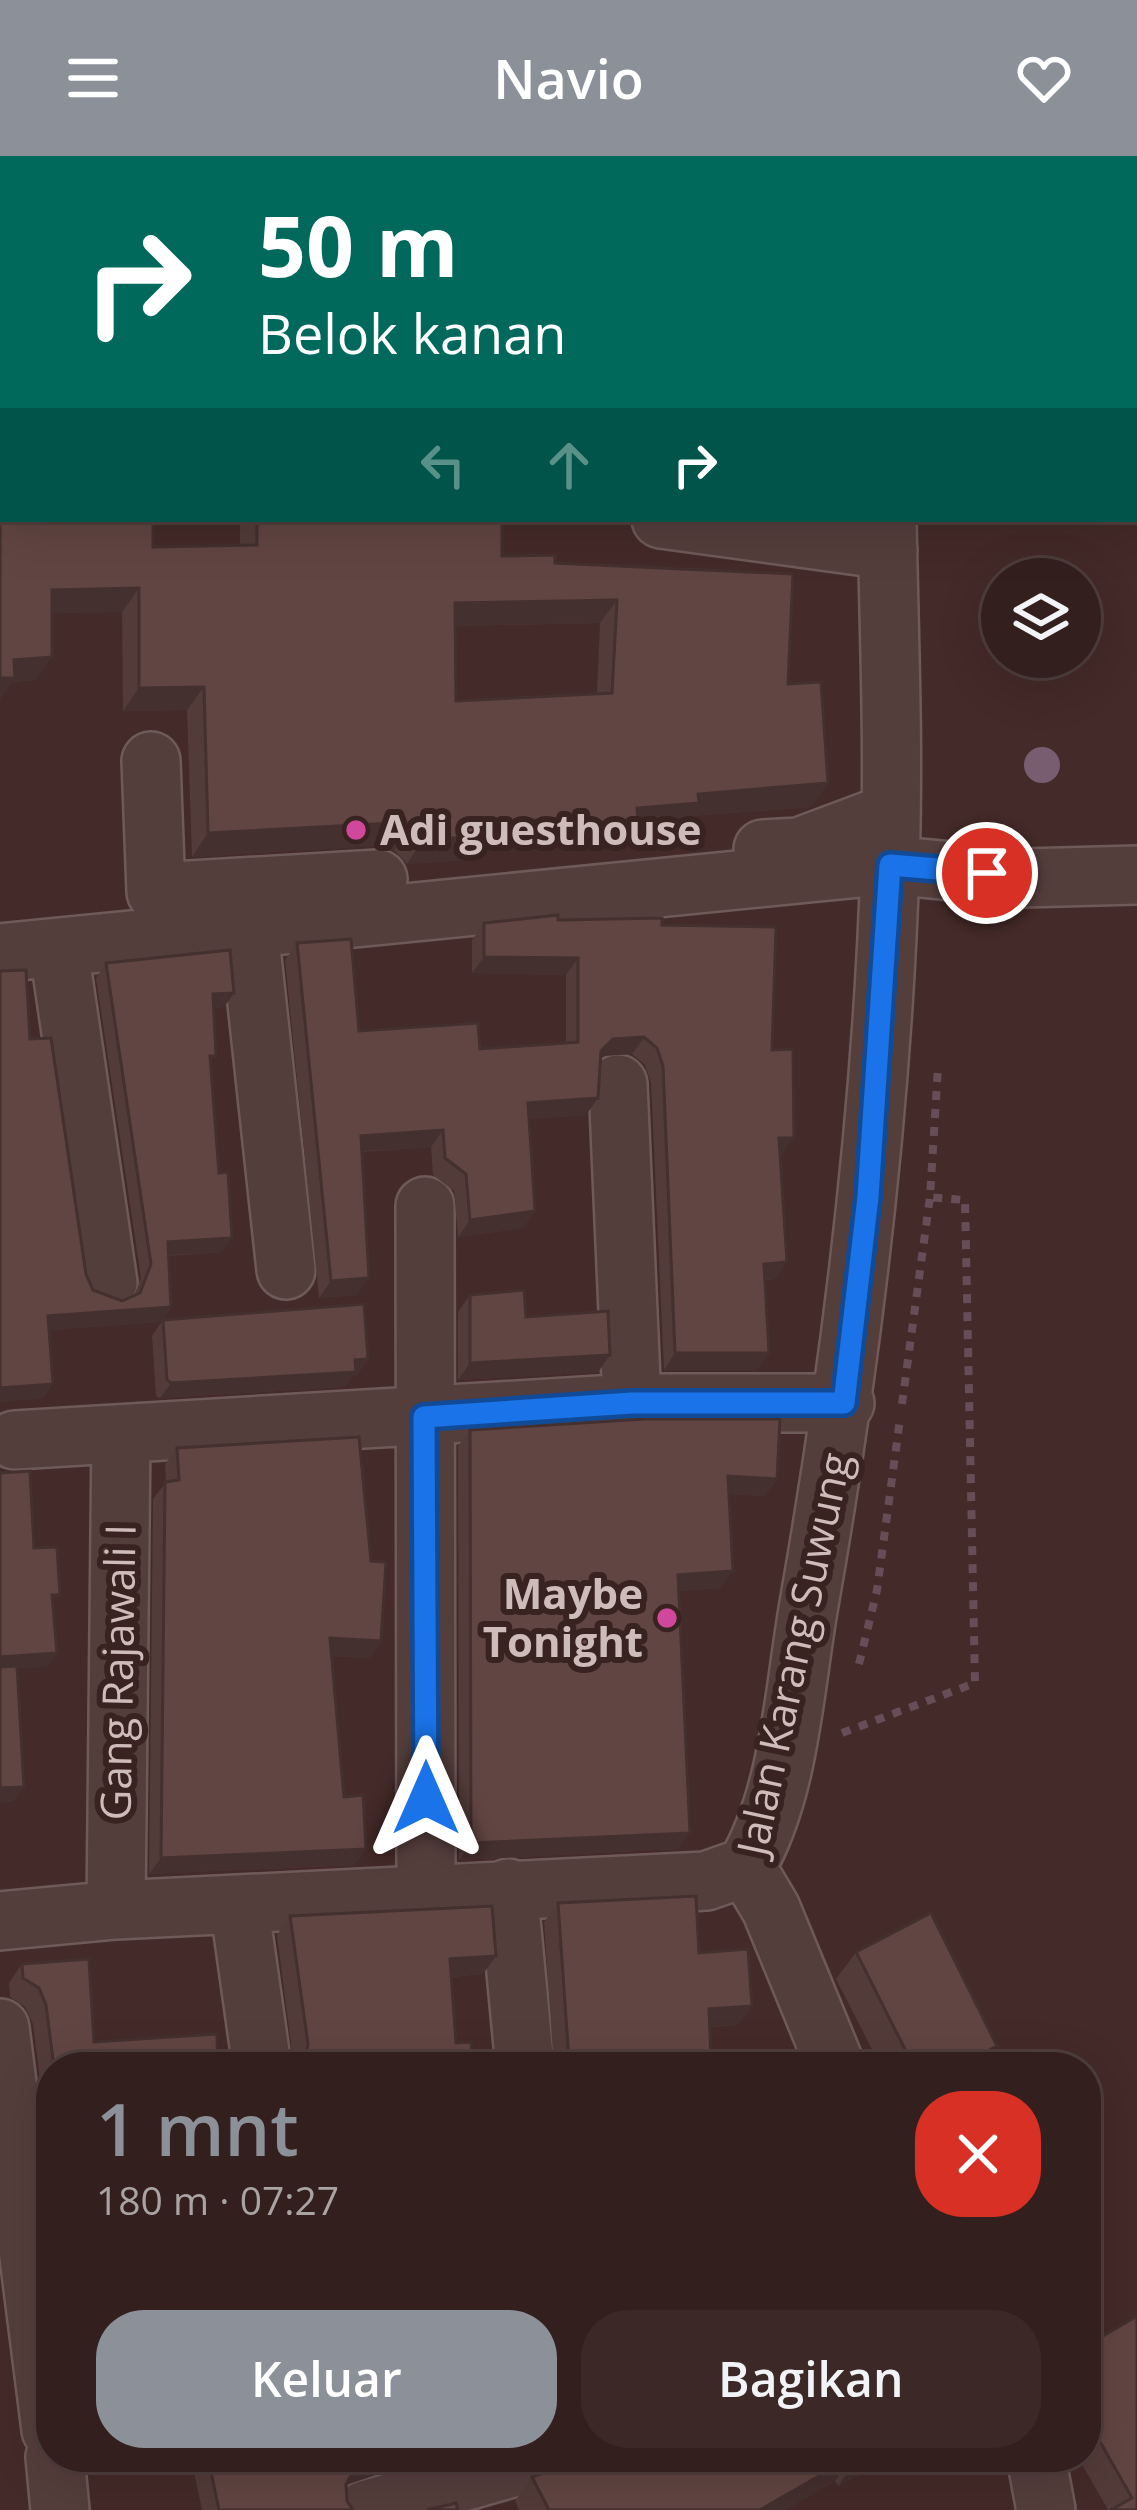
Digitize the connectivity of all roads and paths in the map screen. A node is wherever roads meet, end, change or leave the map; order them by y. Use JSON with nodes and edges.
{"nodes":[{"id":1,"x":706,"y":522,"type":"edge"},
{"id":2,"x":888,"y":534,"type":"edge"},
{"id":3,"x":151,"y":761,"type":"dead end"},
{"id":4,"x":890,"y":839,"type":"junction"},
{"id":5,"x":1137,"y":875,"type":"edge"},
{"id":6,"x":249,"y":930,"type":"junction"},
{"id":7,"x":59,"y":951,"type":"junction"},
{"id":8,"x":0,"y":953,"type":"edge"},
{"id":9,"x":618,"y":1084,"type":"dead end"},
{"id":10,"x":868,"y":1197,"type":"junction"},
{"id":11,"x":425,"y":1206,"type":"dead end"},
{"id":12,"x":286,"y":1270,"type":"dead end"},
{"id":13,"x":108,"y":1283,"type":"dead end"},
{"id":14,"x":632,"y":1403,"type":"junction"},
{"id":15,"x":844,"y":1403,"type":"junction"},
{"id":16,"x":424,"y":1417,"type":"junction"},
{"id":17,"x":121,"y":1434,"type":"junction"},
{"id":18,"x":15,"y":1439,"type":"dead end"},
{"id":19,"x":783,"y":1749,"type":"junction"},
{"id":20,"x":746,"y":1867,"type":"junction"},
{"id":21,"x":508,"y":1888,"type":"junction"},
{"id":22,"x":427,"y":1893,"type":"junction"},
{"id":23,"x":239,"y":1904,"type":"junction"},
{"id":24,"x":116,"y":1910,"type":"junction"},
{"id":25,"x":0,"y":1921,"type":"edge"},
{"id":26,"x":0,"y":2028,"type":"edge"},
{"id":27,"x":260,"y":2052,"type":"edge"},
{"id":28,"x":524,"y":2052,"type":"edge"},
{"id":29,"x":830,"y":2052,"type":"edge"},
{"id":30,"x":36,"y":2312,"type":"edge"},
{"id":31,"x":56,"y":2472,"type":"edge"},
{"id":32,"x":498,"y":2472,"type":"edge"},
{"id":33,"x":1039,"y":2472,"type":"edge"},
{"id":34,"x":60,"y":2510,"type":"edge"},
{"id":35,"x":365,"y":2510,"type":"edge"},
{"id":36,"x":1046,"y":2510,"type":"edge"}],
"edges":[{"from":1,"to":2,"type":"street"},
{"from":2,"to":4,"type":"street","name":"Jalan Karang Suwung"},
{"from":3,"to":4,"type":"street"},
{"from":4,"to":5,"type":"street"},
{"from":4,"to":6,"type":"street"},
{"from":4,"to":10,"type":"street","name":"Jalan Karang Suwung"},
{"from":6,"to":7,"type":"street"},
{"from":6,"to":12,"type":"street"},
{"from":7,"to":8,"type":"street"},
{"from":7,"to":13,"type":"street"},
{"from":9,"to":14,"type":"street"},
{"from":10,"to":15,"type":"street","name":"Jalan Karang Suwung"},
{"from":10,"to":19,"type":"path"},
{"from":11,"to":16,"type":"street"},
{"from":14,"to":15,"type":"street"},
{"from":14,"to":16,"type":"street"},
{"from":15,"to":19,"type":"street","name":"Jalan Karang Suwung"},
{"from":16,"to":17,"type":"street"},
{"from":16,"to":22,"type":"street"},
{"from":17,"to":18,"type":"street"},
{"from":17,"to":24,"type":"street","name":"Gang Rajawali I"},
{"from":19,"to":20,"type":"street","name":"Jalan Karang Suwung"},
{"from":20,"to":21,"type":"street"},
{"from":20,"to":29,"type":"street","name":"Jalan Karang Suwung"},
{"from":21,"to":22,"type":"street"},
{"from":21,"to":28,"type":"street"},
{"from":22,"to":23,"type":"street"},
{"from":23,"to":24,"type":"street"},
{"from":23,"to":27,"type":"street"},
{"from":24,"to":25,"type":"street"},
{"from":26,"to":30,"type":"street"},
{"from":31,"to":34,"type":"street"},
{"from":32,"to":35,"type":"street"},
{"from":33,"to":36,"type":"street"}]}
